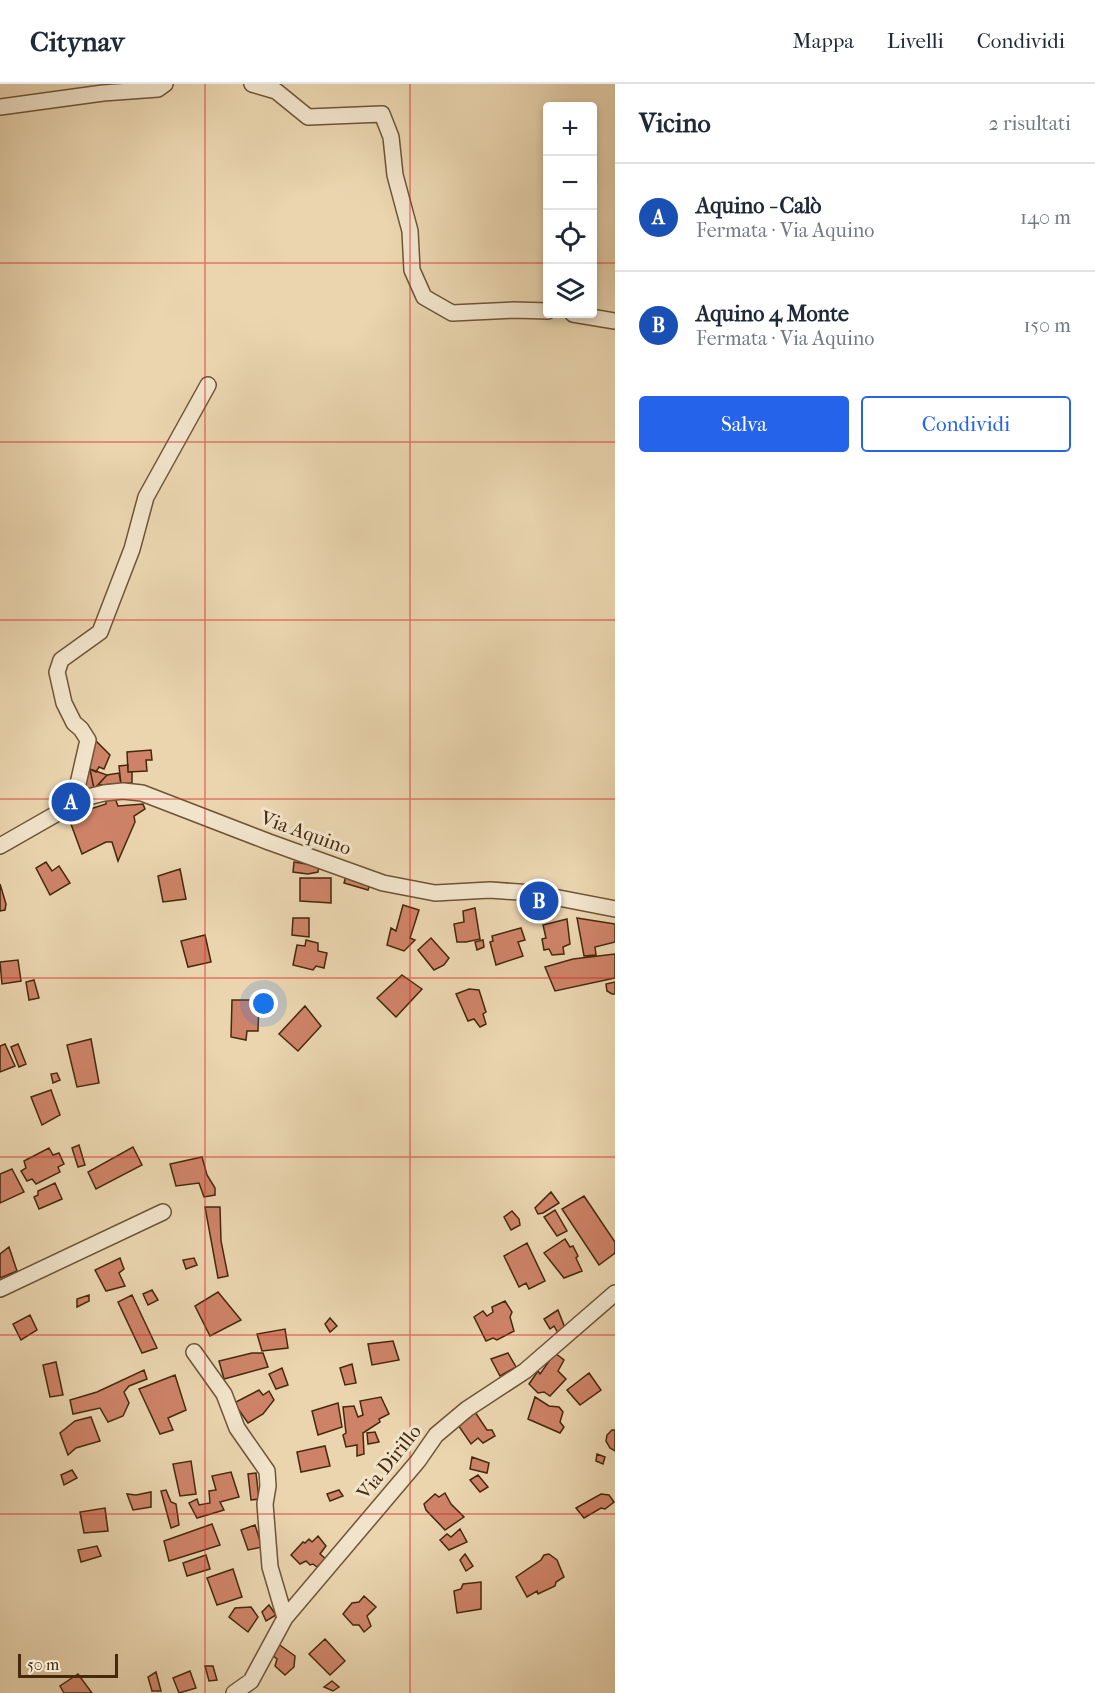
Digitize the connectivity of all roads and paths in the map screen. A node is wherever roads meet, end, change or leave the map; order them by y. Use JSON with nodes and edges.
{"nodes":[{"id":1,"x":165,"y":84,"type":"edge"},
{"id":2,"x":252,"y":84,"type":"edge"},
{"id":3,"x":0,"y":107,"type":"edge"},
{"id":4,"x":543,"y":311,"type":"edge"},
{"id":5,"x":597,"y":318,"type":"edge"},
{"id":6,"x":615,"y":321,"type":"edge"},
{"id":7,"x":208,"y":385,"type":"dead end"},
{"id":8,"x":78,"y":803,"type":"junction"},
{"id":9,"x":0,"y":846,"type":"edge"},
{"id":10,"x":615,"y":909,"type":"edge"},
{"id":11,"x":163,"y":1212,"type":"dead end"},
{"id":12,"x":0,"y":1289,"type":"edge"},
{"id":13,"x":615,"y":1293,"type":"edge"},
{"id":14,"x":194,"y":1352,"type":"dead end"},
{"id":15,"x":285,"y":1618,"type":"junction"},
{"id":16,"x":234,"y":1693,"type":"edge"}],
"edges":[{"from":1,"to":3,"type":"street"},
{"from":2,"to":4,"type":"street"},
{"from":5,"to":6,"type":"street"},
{"from":7,"to":8,"type":"street"},
{"from":8,"to":9,"type":"street","name":"Via Aquino"},
{"from":8,"to":10,"type":"street","name":"Via Aquino"},
{"from":11,"to":12,"type":"street"},
{"from":13,"to":15,"type":"street","name":"Via Dirillo"},
{"from":14,"to":15,"type":"street"},
{"from":15,"to":16,"type":"street","name":"Via Dirillo"}]}
